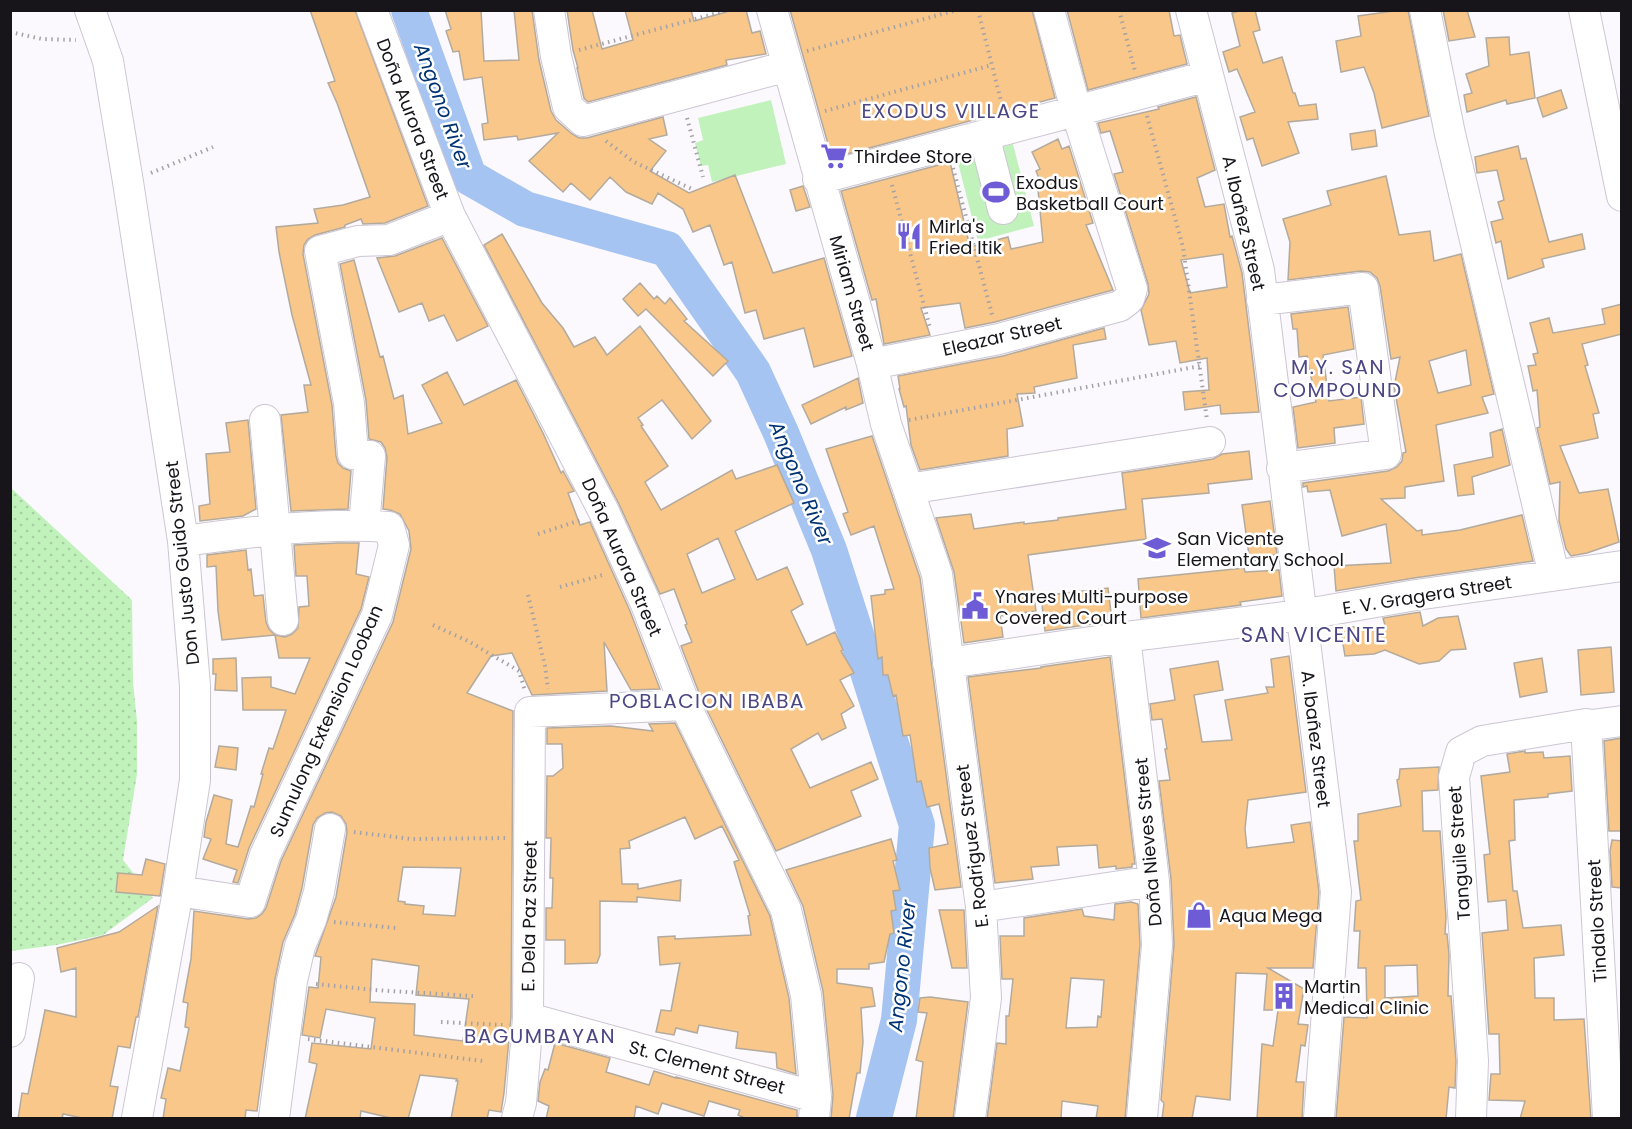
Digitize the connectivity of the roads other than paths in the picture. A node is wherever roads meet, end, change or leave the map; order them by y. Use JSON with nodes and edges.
{"nodes":[{"id":1,"x":90,"y":10,"type":"edge"},
{"id":2,"x":372,"y":10,"type":"edge"},
{"id":3,"x":549,"y":10,"type":"edge"},
{"id":4,"x":772,"y":10,"type":"edge"},
{"id":5,"x":1049,"y":10,"type":"edge"},
{"id":6,"x":1191,"y":10,"type":"edge"},
{"id":7,"x":1425,"y":10,"type":"edge"},
{"id":8,"x":1584,"y":10,"type":"edge"},
{"id":9,"x":787,"y":61,"type":"junction"},
{"id":10,"x":1208,"y":76,"type":"junction"},
{"id":11,"x":1076,"y":110,"type":"junction"},
{"id":12,"x":996,"y":132,"type":"junction"},
{"id":13,"x":819,"y":179,"type":"junction"},
{"id":14,"x":1622,"y":196,"type":"edge"},
{"id":15,"x":1002,"y":209,"type":"dead end"},
{"id":16,"x":450,"y":216,"type":"junction"},
{"id":17,"x":1262,"y":300,"type":"junction"},
{"id":18,"x":872,"y":364,"type":"junction"},
{"id":19,"x":264,"y":420,"type":"dead end"},
{"id":20,"x":1210,"y":442,"type":"road end"},
{"id":21,"x":1282,"y":468,"type":"junction"},
{"id":22,"x":908,"y":489,"type":"junction"},
{"id":23,"x":364,"y":526,"type":"junction"},
{"id":24,"x":275,"y":530,"type":"junction"},
{"id":25,"x":183,"y":541,"type":"junction"},
{"id":26,"x":1622,"y":566,"type":"edge"},
{"id":27,"x":937,"y":574,"type":"joint"},
{"id":28,"x":1554,"y":575,"type":"junction"},
{"id":29,"x":1301,"y":615,"type":"junction"},
{"id":30,"x":283,"y":620,"type":"dead end"},
{"id":31,"x":1125,"y":637,"type":"junction"},
{"id":32,"x":948,"y":663,"type":"junction"},
{"id":33,"x":685,"y":705,"type":"junction"},
{"id":34,"x":1622,"y":721,"type":"edge"},
{"id":35,"x":1586,"y":724,"type":"junction"},
{"id":36,"x":330,"y":829,"type":"road end"},
{"id":37,"x":1154,"y":881,"type":"junction"},
{"id":38,"x":178,"y":891,"type":"junction"},
{"id":39,"x":981,"y":907,"type":"junction"},
{"id":40,"x":19,"y":978,"type":"dead end"},
{"id":41,"x":12,"y":1021,"type":"edge"},
{"id":42,"x":527,"y":1022,"type":"junction"},
{"id":43,"x":815,"y":1108,"type":"edge"},
{"id":44,"x":137,"y":1119,"type":"edge"},
{"id":45,"x":274,"y":1119,"type":"edge"},
{"id":46,"x":517,"y":1119,"type":"edge"},
{"id":47,"x":970,"y":1119,"type":"edge"},
{"id":48,"x":1142,"y":1119,"type":"edge"},
{"id":49,"x":1320,"y":1119,"type":"edge"},
{"id":50,"x":1471,"y":1119,"type":"edge"},
{"id":51,"x":1608,"y":1119,"type":"edge"}],
"edges":[{"from":1,"to":25,"type":"street","name":"Don Justo Guido Street"},
{"from":2,"to":16,"type":"street","name":"Doña Aurora Street"},
{"from":3,"to":9,"type":"street"},
{"from":4,"to":9,"type":"street","name":"Miriam Street"},
{"from":5,"to":11,"type":"street"},
{"from":6,"to":10,"type":"street","name":"A. Ibañez Street"},
{"from":7,"to":28,"type":"street"},
{"from":8,"to":14,"type":"street"},
{"from":9,"to":13,"type":"street","name":"Miriam Street"},
{"from":10,"to":11,"type":"street"},
{"from":10,"to":17,"type":"street","name":"A. Ibañez Street"},
{"from":11,"to":12,"type":"street"},
{"from":11,"to":18,"type":"street","name":"Eleazar Street"},
{"from":12,"to":13,"type":"street"},
{"from":12,"to":15,"type":"street"},
{"from":13,"to":18,"type":"street","name":"Miriam Street"},
{"from":16,"to":23,"type":"street"},
{"from":16,"to":33,"type":"street","name":"Doña Aurora Street"},
{"from":17,"to":21,"type":"street","name":"A. Ibañez Street"},
{"from":17,"to":21,"type":"street"},
{"from":18,"to":22,"type":"street","name":"Miriam Street"},
{"from":19,"to":24,"type":"street"},
{"from":20,"to":22,"type":"street"},
{"from":21,"to":29,"type":"street","name":"A. Ibañez Street"},
{"from":22,"to":27,"type":"street","name":"Miriam Street"},
{"from":23,"to":24,"type":"street","name":"Sumulong Extension Looban"},
{"from":23,"to":38,"type":"street","name":"Sumulong Extension Looban"},
{"from":24,"to":25,"type":"street","name":"Sumulong Extension Looban"},
{"from":24,"to":30,"type":"street"},
{"from":25,"to":38,"type":"street","name":"Don Justo Guido Street"},
{"from":26,"to":28,"type":"street","name":"E. V. Gragera Street"},
{"from":27,"to":32,"type":"street","name":"E. Rodriguez Street"},
{"from":28,"to":29,"type":"street","name":"E. V. Gragera Street"},
{"from":29,"to":31,"type":"street","name":"E. V. Gragera Street"},
{"from":29,"to":49,"type":"street","name":"A. Ibañez Street"},
{"from":31,"to":32,"type":"street","name":"E. V. Gragera Street"},
{"from":31,"to":37,"type":"street","name":"Doña Nieves Street"},
{"from":32,"to":39,"type":"street","name":"E. Rodriguez Street"},
{"from":33,"to":42,"type":"street","name":"E. Dela Paz Street"},
{"from":33,"to":43,"type":"street","name":"Doña Aurora Street"},
{"from":34,"to":35,"type":"street","name":"Tanguile Street"},
{"from":35,"to":50,"type":"street","name":"Tanguile Street"},
{"from":35,"to":51,"type":"street","name":"Tindalo Street"},
{"from":36,"to":45,"type":"street"},
{"from":37,"to":39,"type":"street"},
{"from":37,"to":48,"type":"street","name":"Doña Nieves Street"},
{"from":38,"to":44,"type":"street","name":"Don Justo Guido Street"},
{"from":39,"to":47,"type":"street","name":"E. Rodriguez Street"},
{"from":40,"to":41,"type":"street"},
{"from":42,"to":43,"type":"street","name":"St. Clement Street"},
{"from":42,"to":46,"type":"street","name":"E. Dela Paz Street"}]}
